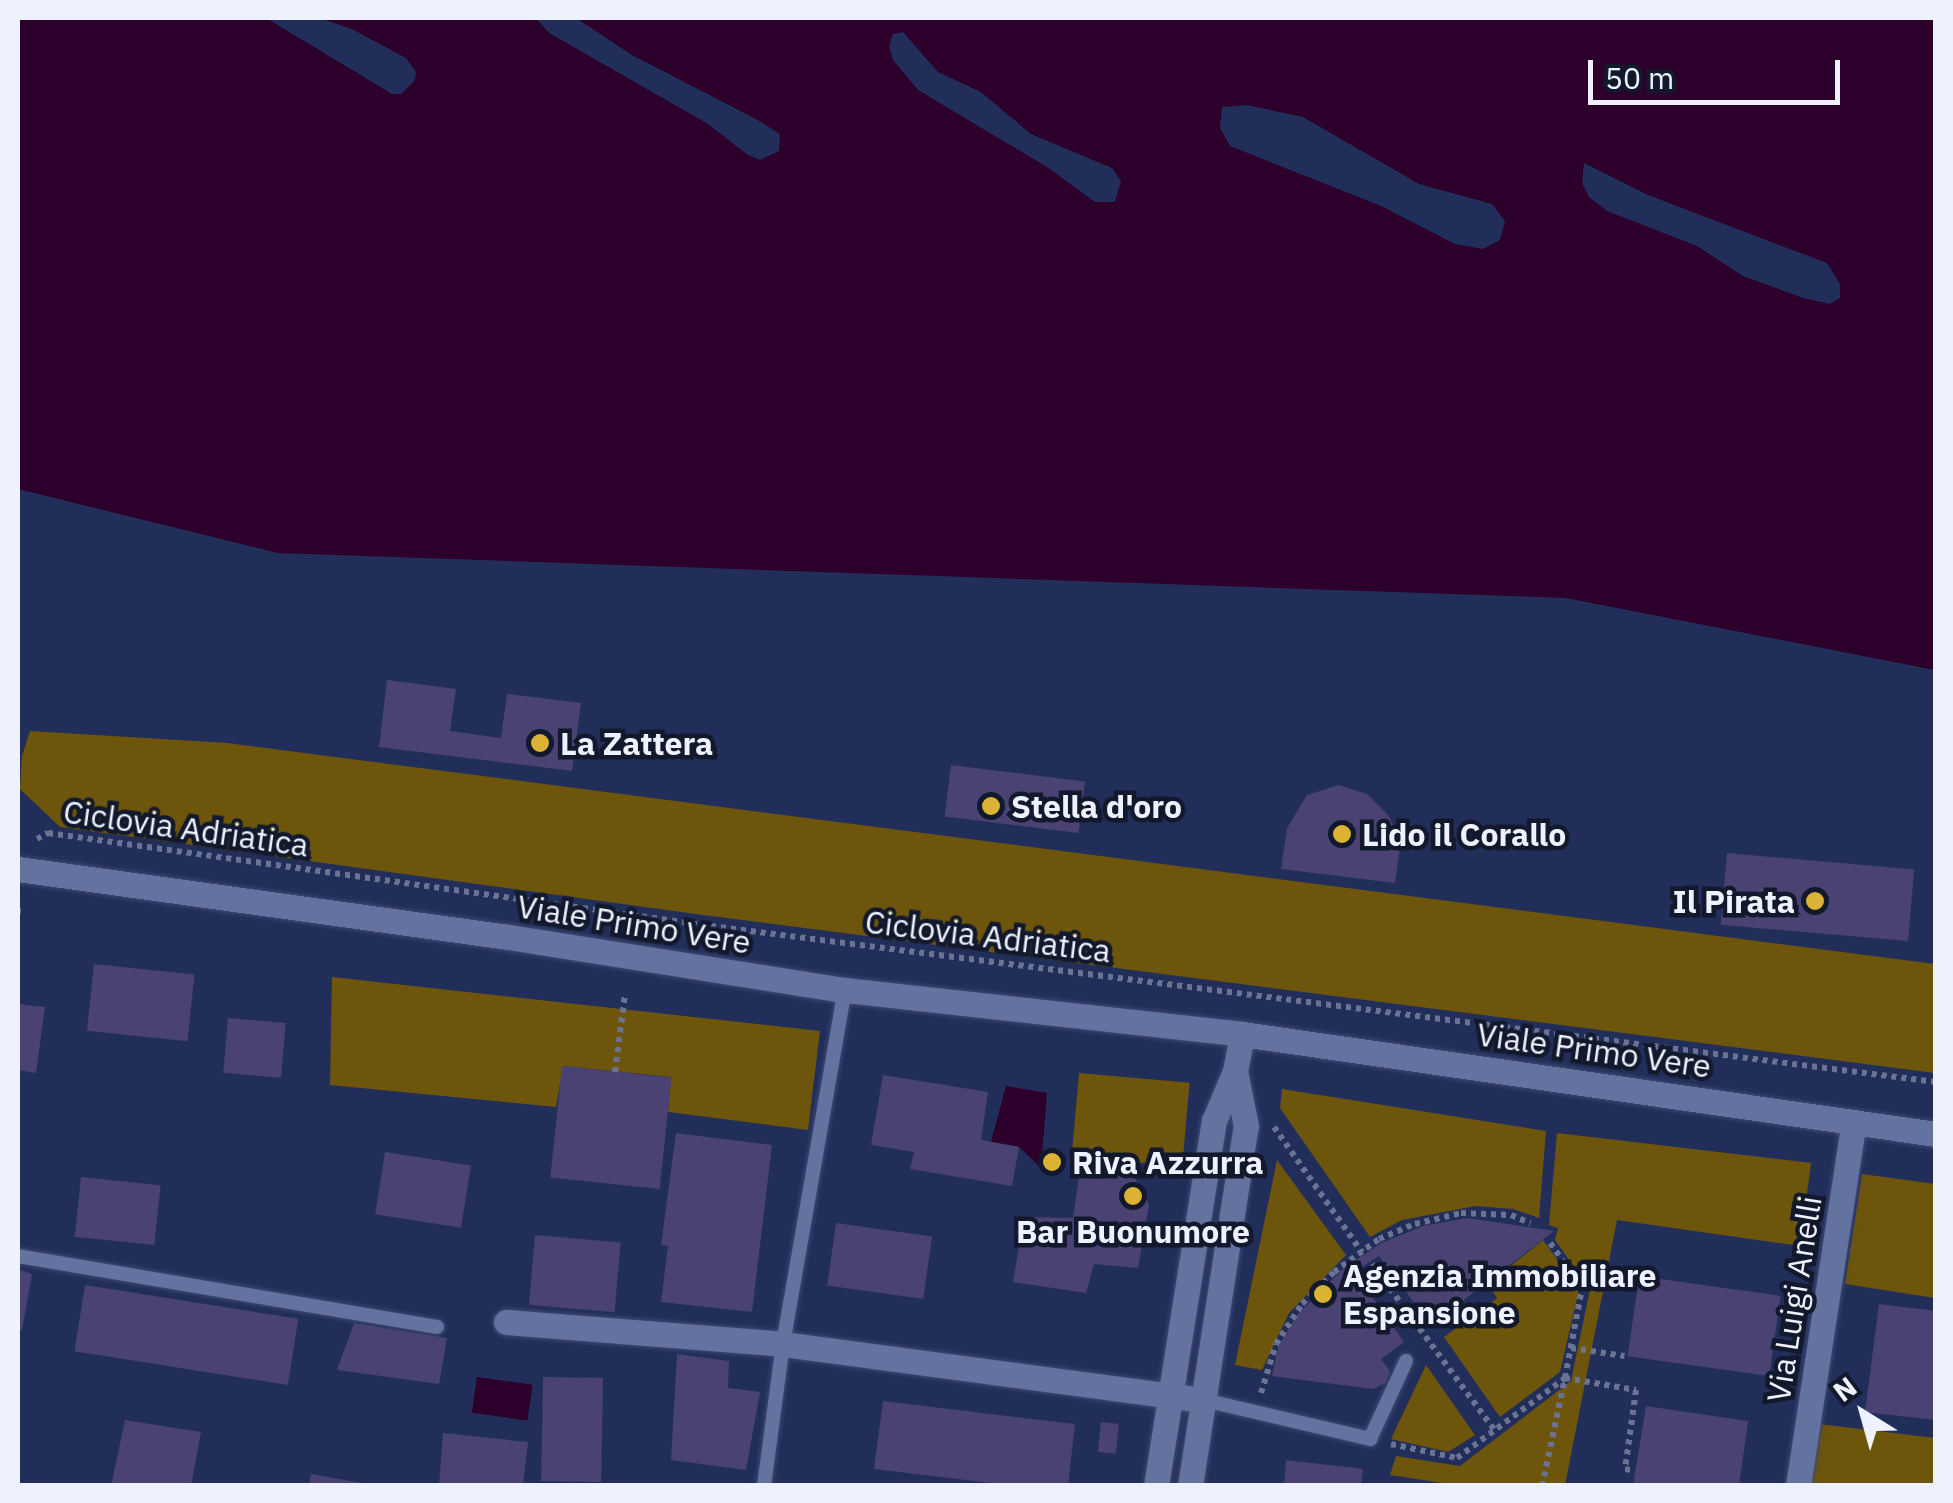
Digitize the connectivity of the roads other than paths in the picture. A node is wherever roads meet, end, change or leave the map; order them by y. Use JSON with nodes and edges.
{"nodes":[{"id":1,"x":18,"y":869,"type":"edge"},
{"id":2,"x":845,"y":990,"type":"junction"},
{"id":3,"x":1242,"y":1034,"type":"junction"},
{"id":4,"x":1235,"y":1071,"type":"junction"},
{"id":5,"x":1854,"y":1122,"type":"junction"},
{"id":6,"x":1936,"y":1134,"type":"edge"},
{"id":7,"x":18,"y":1256,"type":"edge"},
{"id":8,"x":506,"y":1322,"type":"dead end"},
{"id":9,"x":437,"y":1327,"type":"dead end"},
{"id":10,"x":783,"y":1344,"type":"junction"},
{"id":11,"x":1406,"y":1361,"type":"dead end"},
{"id":12,"x":1170,"y":1394,"type":"junction"},
{"id":13,"x":1204,"y":1400,"type":"junction"},
{"id":14,"x":764,"y":1486,"type":"edge"},
{"id":15,"x":1156,"y":1486,"type":"edge"},
{"id":16,"x":1190,"y":1486,"type":"edge"},
{"id":17,"x":1798,"y":1486,"type":"edge"}],
"edges":[{"from":1,"to":2,"type":"street","name":"Viale Primo Vere"},
{"from":2,"to":3,"type":"street","name":"Viale Primo Vere"},
{"from":2,"to":10,"type":"lane"},
{"from":3,"to":4,"type":"street"},
{"from":3,"to":5,"type":"street","name":"Viale Primo Vere"},
{"from":4,"to":12,"type":"street"},
{"from":4,"to":13,"type":"street"},
{"from":5,"to":6,"type":"street","name":"Viale Primo Vere"},
{"from":5,"to":17,"type":"street","name":"Via Luigi Anelli"},
{"from":7,"to":9,"type":"lane"},
{"from":8,"to":10,"type":"street"},
{"from":10,"to":12,"type":"street"},
{"from":10,"to":14,"type":"lane"},
{"from":11,"to":13,"type":"lane"},
{"from":12,"to":13,"type":"street"},
{"from":12,"to":15,"type":"street"},
{"from":13,"to":16,"type":"street"}]}
